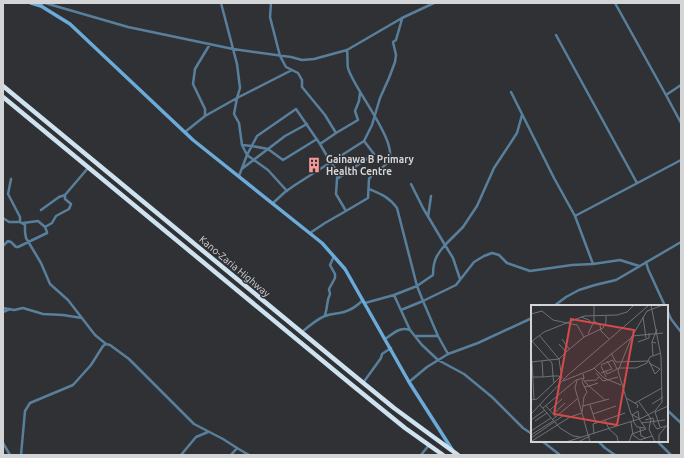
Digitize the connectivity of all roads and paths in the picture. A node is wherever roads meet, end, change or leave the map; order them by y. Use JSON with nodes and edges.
{"nodes":[{"id":1,"x":31,"y":3,"type":"edge"},
{"id":2,"x":221,"y":3,"type":"edge"},
{"id":3,"x":271,"y":3,"type":"edge"},
{"id":4,"x":434,"y":3,"type":"edge"},
{"id":5,"x":615,"y":3,"type":"edge"},
{"id":6,"x":42,"y":4,"type":"edge"},
{"id":7,"x":402,"y":18,"type":"junction"},
{"id":8,"x":556,"y":35,"type":"dead end"},
{"id":9,"x":210,"y":44,"type":"junction"},
{"id":10,"x":233,"y":50,"type":"junction"},
{"id":11,"x":347,"y":50,"type":"junction"},
{"id":12,"x":280,"y":56,"type":"junction"},
{"id":13,"x":292,"y":70,"type":"junction"},
{"id":14,"x":681,"y":85,"type":"edge"},
{"id":15,"x":3,"y":86,"type":"edge"},
{"id":16,"x":360,"y":92,"type":"junction"},
{"id":17,"x":511,"y":92,"type":"dead end"},
{"id":18,"x":666,"y":95,"type":"junction"},
{"id":19,"x":3,"y":97,"type":"edge"},
{"id":20,"x":237,"y":98,"type":"junction"},
{"id":21,"x":522,"y":115,"type":"junction"},
{"id":22,"x":205,"y":116,"type":"junction"},
{"id":23,"x":375,"y":116,"type":"junction"},
{"id":24,"x":681,"y":123,"type":"edge"},
{"id":25,"x":306,"y":124,"type":"junction"},
{"id":26,"x":185,"y":132,"type":"junction"},
{"id":27,"x":336,"y":133,"type":"junction"},
{"id":28,"x":317,"y":139,"type":"junction"},
{"id":29,"x":364,"y":142,"type":"junction"},
{"id":30,"x":320,"y":144,"type":"junction"},
{"id":31,"x":242,"y":146,"type":"junction"},
{"id":32,"x":252,"y":146,"type":"junction"},
{"id":33,"x":268,"y":149,"type":"junction"},
{"id":34,"x":247,"y":154,"type":"junction"},
{"id":35,"x":254,"y":160,"type":"junction"},
{"id":36,"x":681,"y":160,"type":"edge"},
{"id":37,"x":331,"y":162,"type":"junction"},
{"id":38,"x":88,"y":168,"type":"junction"},
{"id":39,"x":243,"y":168,"type":"junction"},
{"id":40,"x":239,"y":176,"type":"junction"},
{"id":41,"x":11,"y":179,"type":"dead end"},
{"id":42,"x":337,"y":179,"type":"junction"},
{"id":43,"x":637,"y":183,"type":"junction"},
{"id":44,"x":411,"y":184,"type":"dead end"},
{"id":45,"x":369,"y":189,"type":"junction"},
{"id":46,"x":287,"y":191,"type":"junction"},
{"id":47,"x":65,"y":195,"type":"junction"},
{"id":48,"x":431,"y":196,"type":"dead end"},
{"id":49,"x":273,"y":203,"type":"junction"},
{"id":50,"x":41,"y":210,"type":"dead end"},
{"id":51,"x":346,"y":211,"type":"junction"},
{"id":52,"x":575,"y":216,"type":"junction"},
{"id":53,"x":428,"y":217,"type":"junction"},
{"id":54,"x":3,"y":218,"type":"edge"},
{"id":55,"x":22,"y":222,"type":"junction"},
{"id":56,"x":45,"y":227,"type":"junction"},
{"id":57,"x":310,"y":233,"type":"junction"},
{"id":58,"x":28,"y":241,"type":"junction"},
{"id":59,"x":681,"y":242,"type":"edge"},
{"id":60,"x":445,"y":244,"type":"junction"},
{"id":61,"x":3,"y":246,"type":"edge"},
{"id":62,"x":334,"y":256,"type":"junction"},
{"id":63,"x":646,"y":262,"type":"junction"},
{"id":64,"x":593,"y":264,"type":"junction"},
{"id":65,"x":639,"y":266,"type":"junction"},
{"id":66,"x":460,"y":279,"type":"junction"},
{"id":67,"x":417,"y":286,"type":"junction"},
{"id":68,"x":394,"y":295,"type":"junction"},
{"id":69,"x":423,"y":301,"type":"junction"},
{"id":70,"x":364,"y":302,"type":"junction"},
{"id":71,"x":555,"y":305,"type":"edge"},
{"id":72,"x":665,"y":305,"type":"edge"},
{"id":73,"x":3,"y":308,"type":"edge"},
{"id":74,"x":10,"y":309,"type":"junction"},
{"id":75,"x":401,"y":310,"type":"junction"},
{"id":76,"x":3,"y":312,"type":"edge"},
{"id":77,"x":668,"y":312,"type":"edge"},
{"id":78,"x":324,"y":316,"type":"junction"},
{"id":79,"x":531,"y":318,"type":"edge"},
{"id":80,"x":82,"y":319,"type":"junction"},
{"id":81,"x":410,"y":330,"type":"junction"},
{"id":82,"x":301,"y":332,"type":"junction"},
{"id":83,"x":681,"y":332,"type":"edge"},
{"id":84,"x":415,"y":336,"type":"junction"},
{"id":85,"x":438,"y":336,"type":"junction"},
{"id":86,"x":386,"y":339,"type":"junction"},
{"id":87,"x":106,"y":344,"type":"junction"},
{"id":88,"x":391,"y":348,"type":"junction"},
{"id":89,"x":448,"y":354,"type":"junction"},
{"id":90,"x":438,"y":360,"type":"junction"},
{"id":91,"x":409,"y":382,"type":"junction"},
{"id":92,"x":363,"y":383,"type":"junction"},
{"id":93,"x":668,"y":411,"type":"edge"},
{"id":94,"x":681,"y":423,"type":"edge"},
{"id":95,"x":208,"y":432,"type":"junction"},
{"id":96,"x":531,"y":433,"type":"edge"},
{"id":97,"x":543,"y":442,"type":"edge"},
{"id":98,"x":599,"y":442,"type":"edge"},
{"id":99,"x":657,"y":442,"type":"edge"},
{"id":100,"x":3,"y":443,"type":"edge"},
{"id":101,"x":429,"y":445,"type":"junction"},
{"id":102,"x":237,"y":448,"type":"junction"},
{"id":103,"x":454,"y":452,"type":"junction"},
{"id":104,"x":10,"y":455,"type":"edge"},
{"id":105,"x":21,"y":455,"type":"edge"},
{"id":106,"x":181,"y":455,"type":"edge"},
{"id":107,"x":231,"y":455,"type":"edge"},
{"id":108,"x":249,"y":455,"type":"edge"},
{"id":109,"x":421,"y":455,"type":"edge"},
{"id":110,"x":443,"y":455,"type":"edge"},
{"id":111,"x":458,"y":455,"type":"edge"},
{"id":112,"x":560,"y":455,"type":"edge"},
{"id":113,"x":615,"y":455,"type":"edge"},
{"id":114,"x":671,"y":455,"type":"edge"}],
"edges":[{"from":1,"to":6,"type":"street"},
{"from":2,"to":10,"type":"street"},
{"from":3,"to":12,"type":"street"},
{"from":4,"to":7,"type":"street"},
{"from":5,"to":18,"type":"street"},
{"from":6,"to":9,"type":"street"},
{"from":6,"to":26,"type":"street"},
{"from":7,"to":11,"type":"street"},
{"from":7,"to":23,"type":"street"},
{"from":8,"to":43,"type":"street"},
{"from":9,"to":10,"type":"street"},
{"from":9,"to":22,"type":"street"},
{"from":10,"to":12,"type":"street"},
{"from":10,"to":20,"type":"street"},
{"from":11,"to":12,"type":"street"},
{"from":11,"to":16,"type":"street"},
{"from":12,"to":13,"type":"street"},
{"from":13,"to":20,"type":"street"},
{"from":13,"to":27,"type":"street"},
{"from":14,"to":18,"type":"street"},
{"from":15,"to":82,"type":"highway","name":"Kano-Zaria Highway"},
{"from":16,"to":23,"type":"street"},
{"from":16,"to":27,"type":"street"},
{"from":17,"to":21,"type":"street"},
{"from":18,"to":24,"type":"street"},
{"from":19,"to":38,"type":"highway","name":"Kano-Zaria Highway"},
{"from":20,"to":22,"type":"street"},
{"from":20,"to":31,"type":"street"},
{"from":21,"to":52,"type":"street"},
{"from":21,"to":60,"type":"street"},
{"from":22,"to":26,"type":"street"},
{"from":23,"to":29,"type":"street"},
{"from":23,"to":45,"type":"street"},
{"from":25,"to":28,"type":"street"},
{"from":25,"to":32,"type":"street"},
{"from":25,"to":33,"type":"street"},
{"from":26,"to":40,"type":"street"},
{"from":27,"to":30,"type":"street"},
{"from":28,"to":30,"type":"street"},
{"from":28,"to":33,"type":"street"},
{"from":29,"to":37,"type":"street"},
{"from":29,"to":42,"type":"street"},
{"from":30,"to":37,"type":"street"},
{"from":31,"to":32,"type":"street"},
{"from":31,"to":34,"type":"street"},
{"from":32,"to":33,"type":"street"},
{"from":32,"to":34,"type":"street"},
{"from":33,"to":35,"type":"street"},
{"from":34,"to":35,"type":"street"},
{"from":34,"to":39,"type":"street"},
{"from":35,"to":39,"type":"street"},
{"from":35,"to":46,"type":"street"},
{"from":36,"to":43,"type":"street"},
{"from":37,"to":42,"type":"street"},
{"from":37,"to":46,"type":"street"},
{"from":38,"to":47,"type":"street"},
{"from":38,"to":101,"type":"highway","name":"Kano-Zaria Highway"},
{"from":39,"to":40,"type":"street"},
{"from":40,"to":49,"type":"street"},
{"from":41,"to":55,"type":"street"},
{"from":42,"to":51,"type":"street"},
{"from":43,"to":52,"type":"street"},
{"from":44,"to":53,"type":"street"},
{"from":45,"to":51,"type":"street"},
{"from":45,"to":67,"type":"street"},
{"from":46,"to":49,"type":"street"},
{"from":47,"to":50,"type":"street"},
{"from":47,"to":56,"type":"street"},
{"from":48,"to":53,"type":"street"},
{"from":49,"to":57,"type":"street"},
{"from":51,"to":57,"type":"street"},
{"from":52,"to":64,"type":"street"},
{"from":53,"to":60,"type":"street"},
{"from":54,"to":55,"type":"street"},
{"from":55,"to":56,"type":"street"},
{"from":55,"to":58,"type":"street"},
{"from":56,"to":58,"type":"street"},
{"from":57,"to":62,"type":"street"},
{"from":58,"to":61,"type":"street"},
{"from":58,"to":80,"type":"street"},
{"from":59,"to":63,"type":"street"},
{"from":60,"to":66,"type":"street"},
{"from":60,"to":67,"type":"street"},
{"from":62,"to":70,"type":"street"},
{"from":62,"to":78,"type":"street"},
{"from":63,"to":65,"type":"street"},
{"from":63,"to":72,"type":"street"},
{"from":64,"to":65,"type":"street"},
{"from":64,"to":66,"type":"street"},
{"from":65,"to":71,"type":"street"},
{"from":66,"to":69,"type":"street"},
{"from":67,"to":68,"type":"street"},
{"from":67,"to":69,"type":"street"},
{"from":68,"to":70,"type":"street"},
{"from":68,"to":75,"type":"street"},
{"from":69,"to":75,"type":"street"},
{"from":69,"to":85,"type":"street"},
{"from":70,"to":78,"type":"street"},
{"from":70,"to":86,"type":"street"},
{"from":73,"to":74,"type":"street"},
{"from":74,"to":76,"type":"street"},
{"from":74,"to":80,"type":"street"},
{"from":75,"to":81,"type":"street"},
{"from":77,"to":83,"type":"street"},
{"from":78,"to":82,"type":"street"},
{"from":79,"to":89,"type":"street"},
{"from":80,"to":87,"type":"street"},
{"from":81,"to":84,"type":"street"},
{"from":81,"to":86,"type":"street"},
{"from":82,"to":92,"type":"highway","name":"Kano-Zaria Highway"},
{"from":84,"to":85,"type":"street"},
{"from":84,"to":90,"type":"street"},
{"from":85,"to":89,"type":"street"},
{"from":86,"to":88,"type":"street"},
{"from":87,"to":95,"type":"street"},
{"from":87,"to":105,"type":"street"},
{"from":88,"to":91,"type":"street"},
{"from":88,"to":92,"type":"street"},
{"from":89,"to":90,"type":"street"},
{"from":90,"to":91,"type":"street"},
{"from":90,"to":96,"type":"street"},
{"from":91,"to":103,"type":"street"},
{"from":92,"to":103,"type":"highway","name":"Kano-Zaria Highway"},
{"from":93,"to":94,"type":"street"},
{"from":95,"to":102,"type":"street"},
{"from":95,"to":106,"type":"street"},
{"from":97,"to":112,"type":"street"},
{"from":98,"to":113,"type":"street"},
{"from":99,"to":114,"type":"street"},
{"from":100,"to":104,"type":"street"},
{"from":101,"to":109,"type":"street"},
{"from":101,"to":110,"type":"highway","name":"Kano-Zaria Highway"},
{"from":102,"to":107,"type":"street"},
{"from":102,"to":108,"type":"street"},
{"from":103,"to":111,"type":"highway","name":"Kano-Zaria Highway"}]}
